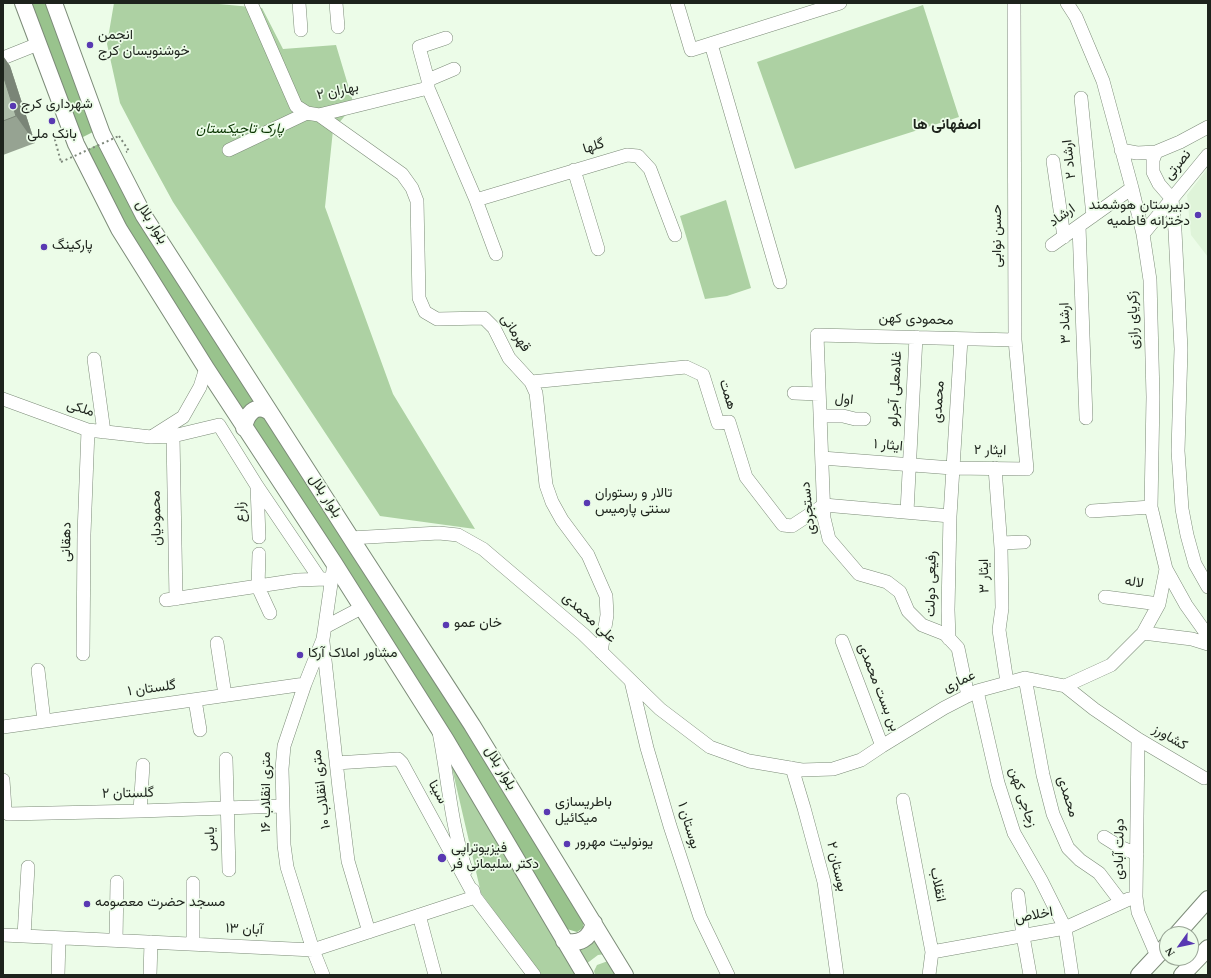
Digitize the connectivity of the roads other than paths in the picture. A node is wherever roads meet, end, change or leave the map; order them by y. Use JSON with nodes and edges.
{"nodes":[{"id":1,"x":23,"y":3,"type":"edge"},
{"id":2,"x":54,"y":3,"type":"edge"},
{"id":3,"x":251,"y":3,"type":"edge"},
{"id":4,"x":299,"y":3,"type":"edge"},
{"id":5,"x":336,"y":3,"type":"edge"},
{"id":6,"x":677,"y":3,"type":"edge"},
{"id":7,"x":840,"y":3,"type":"edge"},
{"id":8,"x":1014,"y":3,"type":"edge"},
{"id":9,"x":1067,"y":3,"type":"edge"},
{"id":10,"x":809,"y":8,"type":"edge"},
{"id":11,"x":338,"y":26,"type":"dead end"},
{"id":12,"x":301,"y":30,"type":"dead end"},
{"id":13,"x":446,"y":38,"type":"dead end"},
{"id":14,"x":38,"y":44,"type":"junction"},
{"id":15,"x":711,"y":44,"type":"junction"},
{"id":16,"x":3,"y":58,"type":"edge"},
{"id":17,"x":454,"y":69,"type":"dead end"},
{"id":18,"x":428,"y":84,"type":"junction"},
{"id":19,"x":1081,"y":98,"type":"dead end"},
{"id":20,"x":313,"y":114,"type":"junction"},
{"id":21,"x":1208,"y":127,"type":"edge"},
{"id":22,"x":229,"y":150,"type":"dead end"},
{"id":23,"x":1121,"y":150,"type":"junction"},
{"id":24,"x":1156,"y":152,"type":"junction"},
{"id":25,"x":1208,"y":155,"type":"edge"},
{"id":26,"x":1053,"y":161,"type":"dead end"},
{"id":27,"x":574,"y":170,"type":"junction"},
{"id":28,"x":1132,"y":188,"type":"junction"},
{"id":29,"x":1172,"y":198,"type":"junction"},
{"id":30,"x":476,"y":200,"type":"junction"},
{"id":31,"x":1093,"y":216,"type":"junction"},
{"id":32,"x":1079,"y":226,"type":"junction"},
{"id":33,"x":1143,"y":234,"type":"junction"},
{"id":34,"x":675,"y":235,"type":"dead end"},
{"id":35,"x":1064,"y":237,"type":"junction"},
{"id":36,"x":1052,"y":245,"type":"dead end"},
{"id":37,"x":598,"y":249,"type":"dead end"},
{"id":38,"x":496,"y":254,"type":"dead end"},
{"id":39,"x":780,"y":282,"type":"dead end"},
{"id":40,"x":817,"y":335,"type":"joint"},
{"id":41,"x":916,"y":337,"type":"junction"},
{"id":42,"x":960,"y":338,"type":"junction"},
{"id":43,"x":1014,"y":340,"type":"junction"},
{"id":44,"x":94,"y":359,"type":"dead end"},
{"id":45,"x":206,"y":368,"type":"junction"},
{"id":46,"x":531,"y":382,"type":"junction"},
{"id":47,"x":794,"y":393,"type":"dead end"},
{"id":48,"x":819,"y":394,"type":"junction"},
{"id":49,"x":3,"y":399,"type":"edge"},
{"id":50,"x":268,"y":411,"type":"junction"},
{"id":51,"x":820,"y":416,"type":"junction"},
{"id":52,"x":1086,"y":418,"type":"dead end"},
{"id":53,"x":864,"y":419,"type":"dead end"},
{"id":54,"x":244,"y":428,"type":"junction"},
{"id":55,"x":88,"y":430,"type":"junction"},
{"id":56,"x":104,"y":432,"type":"junction"},
{"id":57,"x":173,"y":436,"type":"junction"},
{"id":58,"x":151,"y":437,"type":"junction"},
{"id":59,"x":822,"y":458,"type":"junction"},
{"id":60,"x":910,"y":465,"type":"junction"},
{"id":61,"x":952,"y":468,"type":"junction"},
{"id":62,"x":994,"y":468,"type":"junction"},
{"id":63,"x":1027,"y":469,"type":"joint"},
{"id":64,"x":257,"y":486,"type":"junction"},
{"id":65,"x":824,"y":505,"type":"junction"},
{"id":66,"x":1151,"y":507,"type":"junction"},
{"id":67,"x":1092,"y":511,"type":"dead end"},
{"id":68,"x":907,"y":512,"type":"junction"},
{"id":69,"x":950,"y":516,"type":"junction"},
{"id":70,"x":259,"y":537,"type":"dead end"},
{"id":71,"x":350,"y":538,"type":"junction"},
{"id":72,"x":1024,"y":542,"type":"dead end"},
{"id":73,"x":1001,"y":543,"type":"junction"},
{"id":74,"x":259,"y":554,"type":"dead end"},
{"id":75,"x":334,"y":564,"type":"junction"},
{"id":76,"x":1166,"y":569,"type":"junction"},
{"id":77,"x":326,"y":579,"type":"junction"},
{"id":78,"x":258,"y":587,"type":"junction"},
{"id":79,"x":1208,"y":587,"type":"edge"},
{"id":80,"x":1105,"y":596,"type":"dead end"},
{"id":81,"x":1159,"y":604,"type":"junction"},
{"id":82,"x":362,"y":607,"type":"junction"},
{"id":83,"x":270,"y":613,"type":"dead end"},
{"id":84,"x":324,"y":633,"type":"junction"},
{"id":85,"x":1143,"y":633,"type":"junction"},
{"id":86,"x":1208,"y":636,"type":"edge"},
{"id":87,"x":949,"y":639,"type":"junction"},
{"id":88,"x":842,"y":641,"type":"dead end"},
{"id":89,"x":217,"y":643,"type":"dead end"},
{"id":90,"x":1208,"y":644,"type":"edge"},
{"id":91,"x":601,"y":652,"type":"junction"},
{"id":92,"x":83,"y":654,"type":"dead end"},
{"id":93,"x":38,"y":670,"type":"dead end"},
{"id":94,"x":1026,"y":678,"type":"junction"},
{"id":95,"x":631,"y":681,"type":"junction"},
{"id":96,"x":1007,"y":682,"type":"junction"},
{"id":97,"x":306,"y":684,"type":"junction"},
{"id":98,"x":1065,"y":686,"type":"junction"},
{"id":99,"x":973,"y":694,"type":"junction"},
{"id":100,"x":225,"y":696,"type":"junction"},
{"id":101,"x":195,"y":700,"type":"junction"},
{"id":102,"x":44,"y":721,"type":"junction"},
{"id":103,"x":3,"y":727,"type":"edge"},
{"id":104,"x":438,"y":728,"type":"junction"},
{"id":105,"x":200,"y":730,"type":"dead end"},
{"id":106,"x":1138,"y":739,"type":"junction"},
{"id":107,"x":882,"y":746,"type":"junction"},
{"id":108,"x":226,"y":759,"type":"dead end"},
{"id":109,"x":336,"y":763,"type":"junction"},
{"id":110,"x":142,"y":765,"type":"dead end"},
{"id":111,"x":792,"y":768,"type":"junction"},
{"id":112,"x":1204,"y":778,"type":"dead end"},
{"id":113,"x":3,"y":780,"type":"edge"},
{"id":114,"x":903,"y":800,"type":"dead end"},
{"id":115,"x":282,"y":806,"type":"junction"},
{"id":116,"x":228,"y":808,"type":"junction"},
{"id":117,"x":140,"y":811,"type":"junction"},
{"id":118,"x":1104,"y":837,"type":"dead end"},
{"id":119,"x":1137,"y":854,"type":"junction"},
{"id":120,"x":28,"y":867,"type":"dead end"},
{"id":121,"x":229,"y":870,"type":"dead end"},
{"id":122,"x":117,"y":882,"type":"dead end"},
{"id":123,"x":193,"y":883,"type":"dead end"},
{"id":124,"x":1018,"y":896,"type":"dead end"},
{"id":125,"x":1136,"y":896,"type":"junction"},
{"id":126,"x":475,"y":897,"type":"junction"},
{"id":127,"x":1208,"y":899,"type":"edge"},
{"id":128,"x":1121,"y":902,"type":"junction"},
{"id":129,"x":419,"y":915,"type":"junction"},
{"id":130,"x":594,"y":923,"type":"junction"},
{"id":131,"x":1184,"y":926,"type":"edge"},
{"id":132,"x":1065,"y":928,"type":"junction"},
{"id":133,"x":369,"y":932,"type":"junction"},
{"id":134,"x":3,"y":935,"type":"edge"},
{"id":135,"x":24,"y":936,"type":"junction"},
{"id":136,"x":1022,"y":936,"type":"junction"},
{"id":137,"x":59,"y":938,"type":"junction"},
{"id":138,"x":116,"y":941,"type":"junction"},
{"id":139,"x":564,"y":941,"type":"junction"},
{"id":140,"x":151,"y":942,"type":"junction"},
{"id":141,"x":193,"y":944,"type":"junction"},
{"id":142,"x":1159,"y":945,"type":"edge"},
{"id":143,"x":1208,"y":948,"type":"edge"},
{"id":144,"x":313,"y":950,"type":"junction"},
{"id":145,"x":932,"y":952,"type":"junction"},
{"id":146,"x":1159,"y":953,"type":"edge"},
{"id":147,"x":58,"y":975,"type":"edge"},
{"id":148,"x":150,"y":975,"type":"edge"},
{"id":149,"x":323,"y":975,"type":"edge"},
{"id":150,"x":435,"y":975,"type":"edge"},
{"id":151,"x":534,"y":975,"type":"edge"},
{"id":152,"x":585,"y":975,"type":"edge"},
{"id":153,"x":624,"y":975,"type":"edge"},
{"id":154,"x":728,"y":975,"type":"edge"},
{"id":155,"x":837,"y":975,"type":"edge"},
{"id":156,"x":929,"y":975,"type":"edge"},
{"id":157,"x":1030,"y":975,"type":"edge"},
{"id":158,"x":1072,"y":975,"type":"edge"},
{"id":159,"x":1139,"y":975,"type":"edge"},
{"id":160,"x":1182,"y":975,"type":"edge"}],
"edges":[{"from":1,"to":14,"type":"main road","name":"بلوار بلال"},
{"from":2,"to":50,"type":"main road","name":"بلوار بلال"},
{"from":3,"to":20,"type":"street","name":"بهاران ۲"},
{"from":4,"to":12,"type":"street"},
{"from":5,"to":11,"type":"street"},
{"from":6,"to":15,"type":"street"},
{"from":7,"to":10,"type":"street"},
{"from":8,"to":43,"type":"street","name":"حسن نوابی"},
{"from":9,"to":23,"type":"street","name":"زکریای رازی"},
{"from":10,"to":15,"type":"street"},
{"from":13,"to":18,"type":"street"},
{"from":14,"to":16,"type":"street"},
{"from":14,"to":45,"type":"main road","name":"بلوار بلال"},
{"from":15,"to":39,"type":"street"},
{"from":17,"to":18,"type":"street","name":"بهاران ۲"},
{"from":18,"to":20,"type":"street","name":"بهاران ۲"},
{"from":18,"to":30,"type":"street"},
{"from":19,"to":31,"type":"street","name":"ارشاد ۲"},
{"from":20,"to":22,"type":"street"},
{"from":20,"to":46,"type":"street","name":"قهرمانی"},
{"from":21,"to":24,"type":"street","name":"نصرتی"},
{"from":23,"to":24,"type":"street","name":"نصرتی"},
{"from":23,"to":28,"type":"street","name":"زکریای رازی"},
{"from":24,"to":29,"type":"street"},
{"from":25,"to":29,"type":"street","name":"نصرتی"},
{"from":26,"to":35,"type":"street","name":"ارشاد ۲"},
{"from":27,"to":30,"type":"street","name":"گلها"},
{"from":27,"to":34,"type":"street","name":"گلها"},
{"from":27,"to":37,"type":"street"},
{"from":28,"to":31,"type":"street","name":"ارشاد"},
{"from":28,"to":33,"type":"street","name":"زکریای رازی"},
{"from":29,"to":33,"type":"street","name":"نصرتی"},
{"from":29,"to":79,"type":"street"},
{"from":30,"to":38,"type":"street"},
{"from":31,"to":32,"type":"street","name":"ارشاد"},
{"from":32,"to":35,"type":"street","name":"ارشاد"},
{"from":32,"to":52,"type":"street","name":"ارشاد ۳"},
{"from":33,"to":66,"type":"street","name":"زکریای رازی"},
{"from":35,"to":36,"type":"street","name":"ارشاد"},
{"from":40,"to":41,"type":"street","name":"محمودی کهن"},
{"from":40,"to":48,"type":"street","name":"دستجردی"},
{"from":41,"to":42,"type":"street","name":"محمودی کهن"},
{"from":41,"to":60,"type":"street","name":"غلامعلی آجرلو"},
{"from":42,"to":43,"type":"street","name":"محمودی کهن"},
{"from":42,"to":61,"type":"street","name":"محمدی"},
{"from":43,"to":63,"type":"street","name":"حسن نوابی"},
{"from":44,"to":56,"type":"street"},
{"from":45,"to":54,"type":"main road","name":"بلوار بلال"},
{"from":45,"to":58,"type":"street"},
{"from":46,"to":65,"type":"street","name":"همت"},
{"from":46,"to":91,"type":"street","name":"قهرمانی"},
{"from":47,"to":48,"type":"street"},
{"from":48,"to":51,"type":"street","name":"دستجردی"},
{"from":49,"to":55,"type":"street","name":"ملکی"},
{"from":50,"to":54,"type":"main road"},
{"from":50,"to":71,"type":"main road","name":"بلوار بلال"},
{"from":51,"to":53,"type":"street","name":"اول"},
{"from":51,"to":59,"type":"street","name":"دستجردی"},
{"from":54,"to":75,"type":"main road","name":"بلوار بلال"},
{"from":55,"to":56,"type":"street","name":"ملکی"},
{"from":55,"to":92,"type":"street","name":"دهقانی"},
{"from":56,"to":58,"type":"street","name":"ملکی"},
{"from":57,"to":58,"type":"street","name":"ملکی"},
{"from":57,"to":64,"type":"street","name":"ملکی"},
{"from":57,"to":78,"type":"street","name":"محمودیان"},
{"from":59,"to":60,"type":"street","name":"۱ ایثار"},
{"from":59,"to":65,"type":"street","name":"دستجردی"},
{"from":60,"to":61,"type":"street","name":"۱ ایثار"},
{"from":60,"to":68,"type":"street","name":"غلامعلی آجرلو"},
{"from":61,"to":62,"type":"street","name":"ایثار ۲"},
{"from":61,"to":69,"type":"street","name":"رفیعی دولت"},
{"from":62,"to":63,"type":"street","name":"ایثار ۲"},
{"from":62,"to":73,"type":"street","name":"ایثار ۳"},
{"from":64,"to":70,"type":"street","name":"زارع"},
{"from":64,"to":77,"type":"street"},
{"from":65,"to":68,"type":"street"},
{"from":65,"to":87,"type":"street","name":"دستجردی"},
{"from":66,"to":67,"type":"street"},
{"from":66,"to":76,"type":"street","name":"زکریای رازی"},
{"from":68,"to":69,"type":"street"},
{"from":69,"to":87,"type":"street","name":"رفیعی دولت"},
{"from":71,"to":91,"type":"street","name":"علی محمدی"},
{"from":71,"to":130,"type":"main road","name":"بلوار بلال"},
{"from":72,"to":73,"type":"street"},
{"from":73,"to":96,"type":"street","name":"ایثار ۳"},
{"from":74,"to":78,"type":"street"},
{"from":75,"to":77,"type":"street","name":"۱۶ متری انقلاب"},
{"from":75,"to":82,"type":"main road","name":"بلوار بلال"},
{"from":76,"to":81,"type":"street"},
{"from":76,"to":86,"type":"street","name":"زکریای رازی"},
{"from":77,"to":78,"type":"street","name":"محمودیان"},
{"from":77,"to":84,"type":"street","name":"۱۶ متری انقلاب"},
{"from":78,"to":83,"type":"street"},
{"from":80,"to":81,"type":"street","name":"لاله"},
{"from":81,"to":85,"type":"street"},
{"from":82,"to":84,"type":"street"},
{"from":82,"to":104,"type":"main road","name":"بلوار بلال"},
{"from":84,"to":97,"type":"street","name":"۱۶ متری انقلاب"},
{"from":84,"to":109,"type":"street","name":"۱۰ متری انقلاب"},
{"from":85,"to":90,"type":"street"},
{"from":85,"to":98,"type":"street"},
{"from":87,"to":99,"type":"street"},
{"from":88,"to":107,"type":"street","name":"بن بست محمدی"},
{"from":89,"to":100,"type":"street"},
{"from":91,"to":95,"type":"street","name":"علی محمدی"},
{"from":93,"to":102,"type":"street"},
{"from":94,"to":96,"type":"street","name":"عماری"},
{"from":94,"to":98,"type":"street","name":"عماری"},
{"from":94,"to":128,"type":"street","name":"محمدی"},
{"from":95,"to":111,"type":"street","name":"علی محمدی"},
{"from":95,"to":154,"type":"street","name":"بوستان ۱"},
{"from":96,"to":99,"type":"street","name":"عماری"},
{"from":97,"to":100,"type":"street","name":"گلستان ۱"},
{"from":97,"to":115,"type":"street","name":"۱۶ متری انقلاب"},
{"from":98,"to":106,"type":"street","name":"عماری"},
{"from":99,"to":107,"type":"street","name":"عماری"},
{"from":99,"to":132,"type":"street","name":"زجاجی کهن"},
{"from":100,"to":101,"type":"street","name":"گلستان ۱"},
{"from":101,"to":102,"type":"street","name":"گلستان ۱"},
{"from":101,"to":105,"type":"street"},
{"from":102,"to":103,"type":"street","name":"گلستان ۱"},
{"from":104,"to":126,"type":"street"},
{"from":104,"to":139,"type":"main road","name":"بلوار بلال"},
{"from":106,"to":112,"type":"street","name":"کشاورز"},
{"from":106,"to":119,"type":"street","name":"دولت آبادی"},
{"from":107,"to":111,"type":"street","name":"عماری"},
{"from":108,"to":116,"type":"street","name":"یاس"},
{"from":109,"to":126,"type":"street","name":"سینا"},
{"from":109,"to":133,"type":"street","name":"۱۰ متری انقلاب"},
{"from":110,"to":117,"type":"street"},
{"from":111,"to":155,"type":"street","name":"بوستان ۲"},
{"from":113,"to":117,"type":"street","name":"گلستان ۲"},
{"from":114,"to":145,"type":"street","name":"انقلاب"},
{"from":115,"to":116,"type":"street","name":"گلستان ۲"},
{"from":115,"to":144,"type":"street","name":"۱۶ متری انقلاب"},
{"from":116,"to":117,"type":"street","name":"گلستان ۲"},
{"from":116,"to":121,"type":"street","name":"یاس"},
{"from":118,"to":119,"type":"street"},
{"from":119,"to":125,"type":"street","name":"دولت آبادی"},
{"from":120,"to":135,"type":"street"},
{"from":122,"to":138,"type":"street"},
{"from":123,"to":141,"type":"street"},
{"from":124,"to":136,"type":"street"},
{"from":125,"to":128,"type":"street","name":"اخلاص"},
{"from":125,"to":142,"type":"street","name":"دولت آبادی"},
{"from":126,"to":129,"type":"street","name":"۱۳ آبان"},
{"from":126,"to":151,"type":"street"},
{"from":127,"to":131,"type":"main road"},
{"from":128,"to":132,"type":"street","name":"اخلاص"},
{"from":129,"to":133,"type":"street","name":"۱۳ آبان"},
{"from":129,"to":150,"type":"street"},
{"from":130,"to":139,"type":"main road"},
{"from":130,"to":153,"type":"main road","name":"بلوار بلال"},
{"from":132,"to":136,"type":"street","name":"اخلاص"},
{"from":132,"to":158,"type":"street"},
{"from":133,"to":144,"type":"street","name":"۱۳ آبان"},
{"from":134,"to":135,"type":"street","name":"۱۳ آبان"},
{"from":135,"to":137,"type":"street","name":"۱۳ آبان"},
{"from":136,"to":145,"type":"street","name":"اخلاص"},
{"from":136,"to":157,"type":"street"},
{"from":137,"to":138,"type":"street","name":"۱۳ آبان"},
{"from":137,"to":147,"type":"street"},
{"from":138,"to":140,"type":"street","name":"۱۳ آبان"},
{"from":139,"to":152,"type":"main road","name":"بلوار بلال"},
{"from":140,"to":141,"type":"street","name":"۱۳ آبان"},
{"from":140,"to":148,"type":"street"},
{"from":141,"to":144,"type":"street","name":"۱۳ آبان"},
{"from":143,"to":160,"type":"main road"},
{"from":144,"to":149,"type":"street","name":"۱۶ متری انقلاب"},
{"from":145,"to":156,"type":"street","name":"انقلاب"},
{"from":146,"to":159,"type":"main road"}]}
